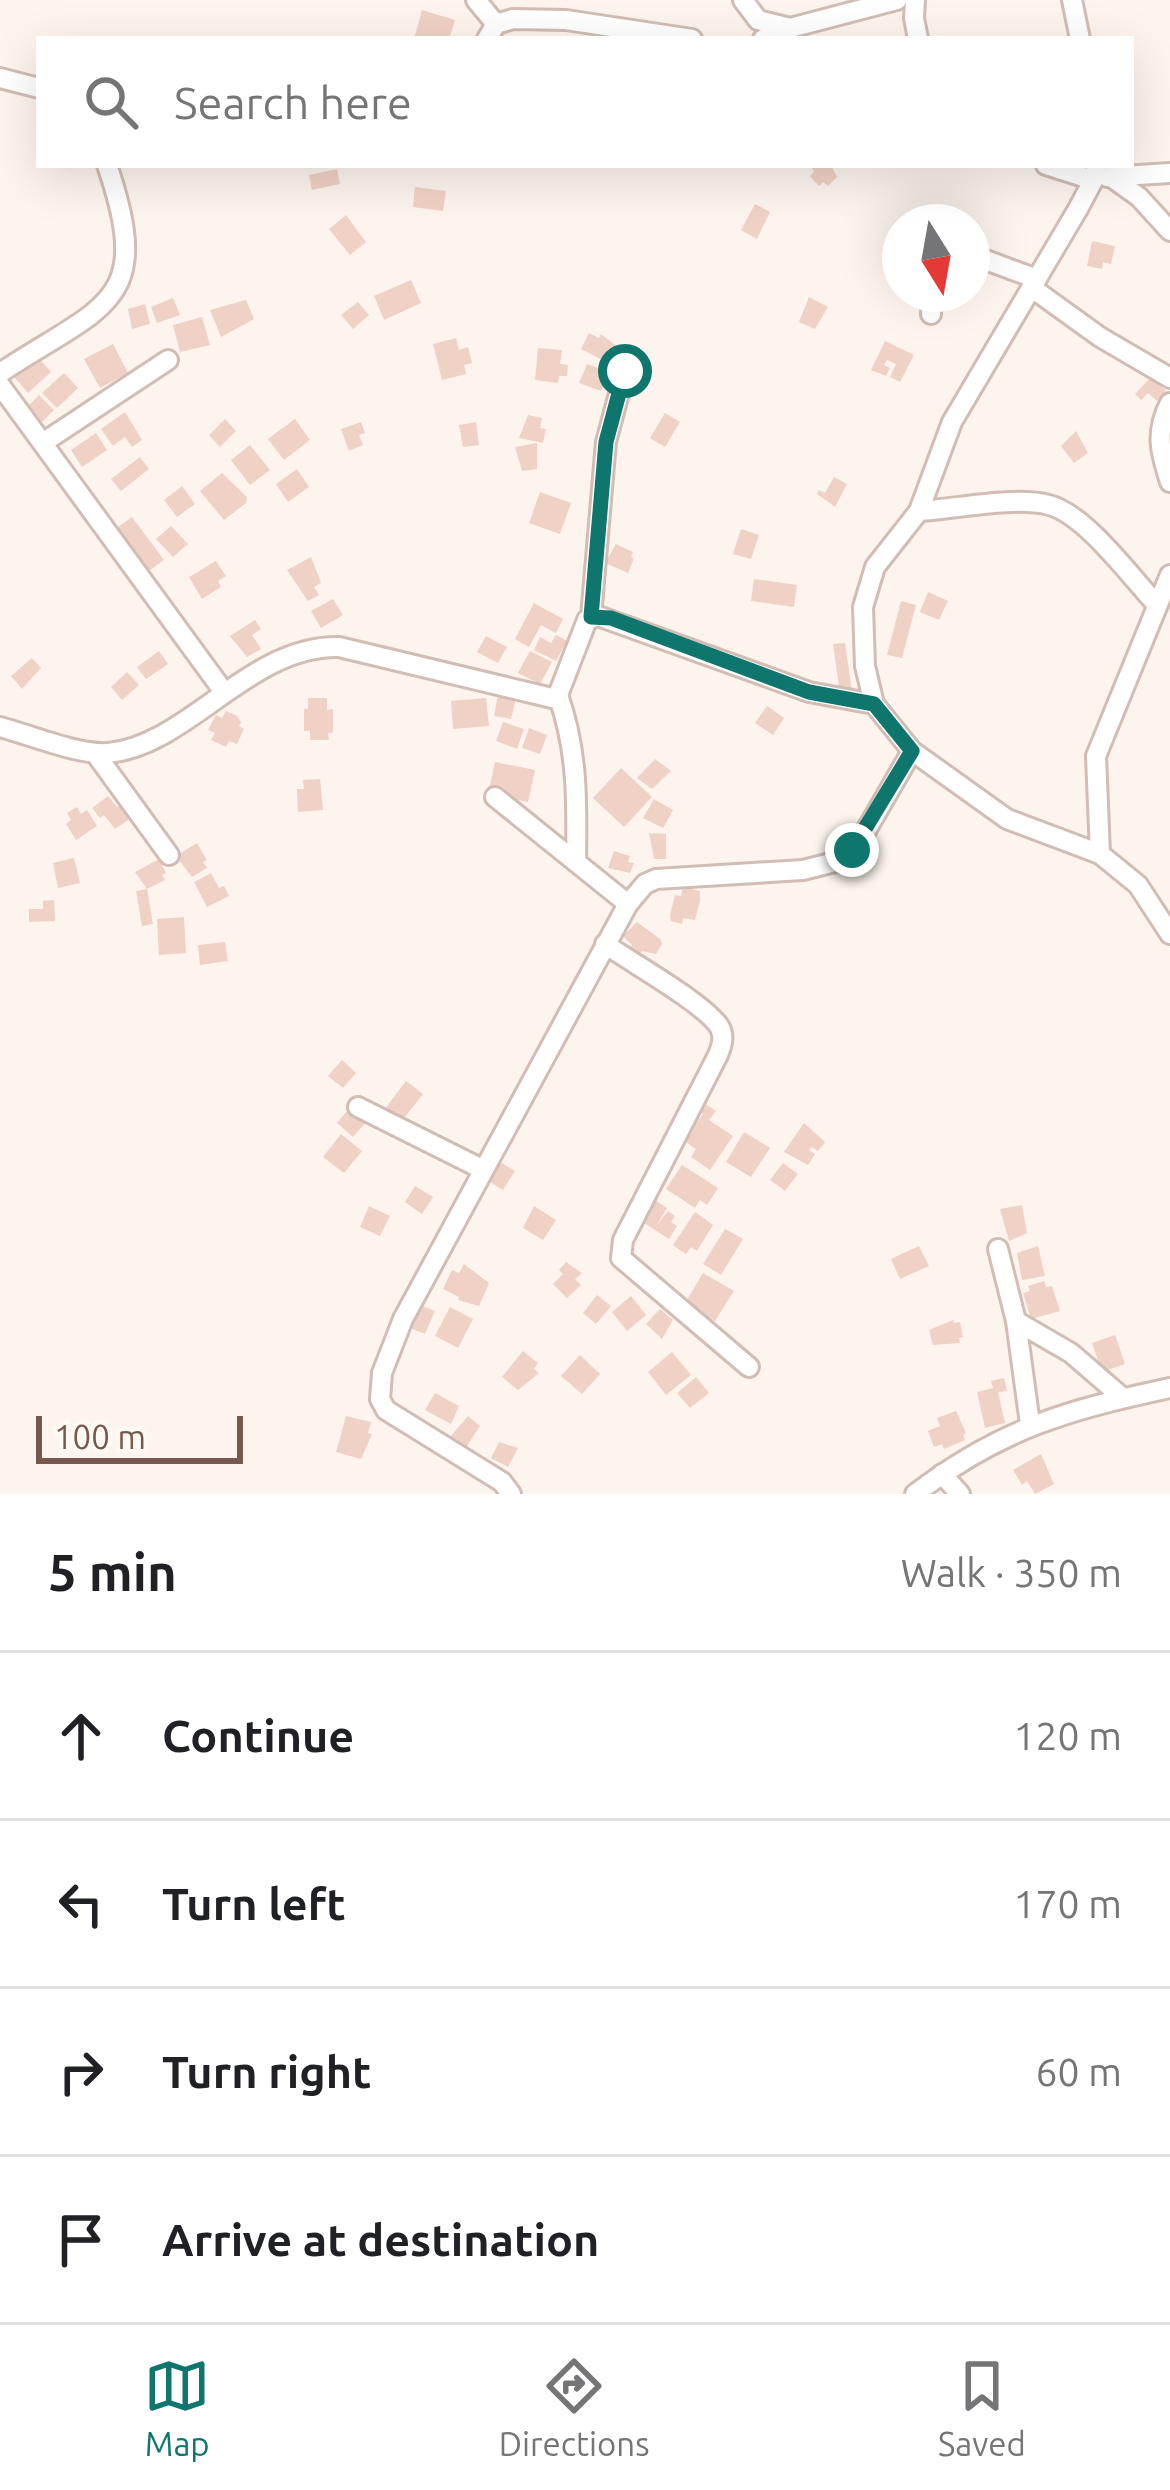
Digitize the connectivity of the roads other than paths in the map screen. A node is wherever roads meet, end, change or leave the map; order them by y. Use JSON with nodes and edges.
{"nodes":[{"id":1,"x":476,"y":0,"type":"edge"},
{"id":2,"x":743,"y":0,"type":"edge"},
{"id":3,"x":897,"y":0,"type":"edge"},
{"id":4,"x":915,"y":0,"type":"edge"},
{"id":5,"x":1072,"y":0,"type":"edge"},
{"id":6,"x":790,"y":28,"type":"junction"},
{"id":7,"x":492,"y":32,"type":"edge"},
{"id":8,"x":672,"y":36,"type":"edge"},
{"id":9,"x":771,"y":36,"type":"edge"},
{"id":10,"x":917,"y":36,"type":"edge"},
{"id":11,"x":1079,"y":36,"type":"edge"},
{"id":12,"x":0,"y":78,"type":"edge"},
{"id":13,"x":36,"y":87,"type":"edge"},
{"id":14,"x":108,"y":168,"type":"edge"},
{"id":15,"x":1064,"y":168,"type":"edge"},
{"id":16,"x":1170,"y":173,"type":"edge"},
{"id":17,"x":1099,"y":174,"type":"edge"},
{"id":18,"x":1170,"y":231,"type":"edge"},
{"id":19,"x":990,"y":263,"type":"edge"},
{"id":20,"x":1035,"y":283,"type":"junction"},
{"id":21,"x":168,"y":360,"type":"dead end"},
{"id":22,"x":625,"y":371,"type":"dead end"},
{"id":23,"x":0,"y":373,"type":"edge"},
{"id":24,"x":1170,"y":378,"type":"edge"},
{"id":25,"x":0,"y":385,"type":"edge"},
{"id":26,"x":1170,"y":403,"type":"edge"},
{"id":27,"x":44,"y":442,"type":"junction"},
{"id":28,"x":1170,"y":482,"type":"edge"},
{"id":29,"x":919,"y":511,"type":"junction"},
{"id":30,"x":1170,"y":575,"type":"edge"},
{"id":31,"x":1157,"y":605,"type":"junction"},
{"id":32,"x":591,"y":617,"type":"junction"},
{"id":33,"x":224,"y":692,"type":"junction"},
{"id":34,"x":558,"y":695,"type":"junction"},
{"id":35,"x":874,"y":704,"type":"junction"},
{"id":36,"x":0,"y":728,"type":"edge"},
{"id":37,"x":912,"y":751,"type":"junction"},
{"id":38,"x":95,"y":753,"type":"junction"},
{"id":39,"x":494,"y":797,"type":"dead end"},
{"id":40,"x":1100,"y":854,"type":"junction"},
{"id":41,"x":169,"y":855,"type":"dead end"},
{"id":42,"x":576,"y":862,"type":"junction"},
{"id":43,"x":628,"y":904,"type":"junction"},
{"id":44,"x":1170,"y":934,"type":"edge"},
{"id":45,"x":605,"y":944,"type":"junction"},
{"id":46,"x":358,"y":1108,"type":"dead end"},
{"id":47,"x":482,"y":1169,"type":"junction"},
{"id":48,"x":998,"y":1249,"type":"dead end"},
{"id":49,"x":1016,"y":1321,"type":"junction"},
{"id":50,"x":749,"y":1366,"type":"dead end"},
{"id":51,"x":1170,"y":1388,"type":"edge"},
{"id":52,"x":1123,"y":1398,"type":"junction"},
{"id":53,"x":1030,"y":1424,"type":"junction"},
{"id":54,"x":942,"y":1474,"type":"junction"},
{"id":55,"x":512,"y":1494,"type":"edge"},
{"id":56,"x":915,"y":1494,"type":"edge"},
{"id":57,"x":960,"y":1494,"type":"edge"}],
"edges":[{"from":1,"to":7,"type":"street"},
{"from":2,"to":6,"type":"street"},
{"from":3,"to":6,"type":"street"},
{"from":4,"to":10,"type":"street"},
{"from":5,"to":11,"type":"street"},
{"from":6,"to":9,"type":"street"},
{"from":7,"to":8,"type":"street"},
{"from":12,"to":13,"type":"street"},
{"from":14,"to":23,"type":"street"},
{"from":15,"to":17,"type":"street"},
{"from":16,"to":17,"type":"street"},
{"from":17,"to":18,"type":"street"},
{"from":17,"to":20,"type":"street"},
{"from":19,"to":20,"type":"street"},
{"from":20,"to":24,"type":"street"},
{"from":20,"to":29,"type":"street"},
{"from":21,"to":27,"type":"street"},
{"from":22,"to":32,"type":"street"},
{"from":25,"to":27,"type":"street"},
{"from":26,"to":28,"type":"street"},
{"from":27,"to":33,"type":"street"},
{"from":29,"to":31,"type":"street"},
{"from":29,"to":35,"type":"street"},
{"from":30,"to":31,"type":"street"},
{"from":31,"to":40,"type":"street"},
{"from":32,"to":34,"type":"street"},
{"from":32,"to":35,"type":"street"},
{"from":33,"to":34,"type":"street"},
{"from":33,"to":38,"type":"street"},
{"from":34,"to":42,"type":"street"},
{"from":35,"to":37,"type":"street"},
{"from":36,"to":38,"type":"street"},
{"from":37,"to":40,"type":"street"},
{"from":37,"to":43,"type":"street"},
{"from":38,"to":41,"type":"street"},
{"from":39,"to":42,"type":"street"},
{"from":40,"to":44,"type":"street"},
{"from":42,"to":43,"type":"street"},
{"from":43,"to":45,"type":"street"},
{"from":45,"to":47,"type":"street"},
{"from":45,"to":50,"type":"street"},
{"from":46,"to":47,"type":"street"},
{"from":47,"to":55,"type":"street"},
{"from":48,"to":49,"type":"street"},
{"from":49,"to":52,"type":"street"},
{"from":49,"to":53,"type":"street"},
{"from":51,"to":52,"type":"street"},
{"from":52,"to":53,"type":"street"},
{"from":53,"to":54,"type":"street"},
{"from":54,"to":56,"type":"street"},
{"from":54,"to":57,"type":"street"}]}
